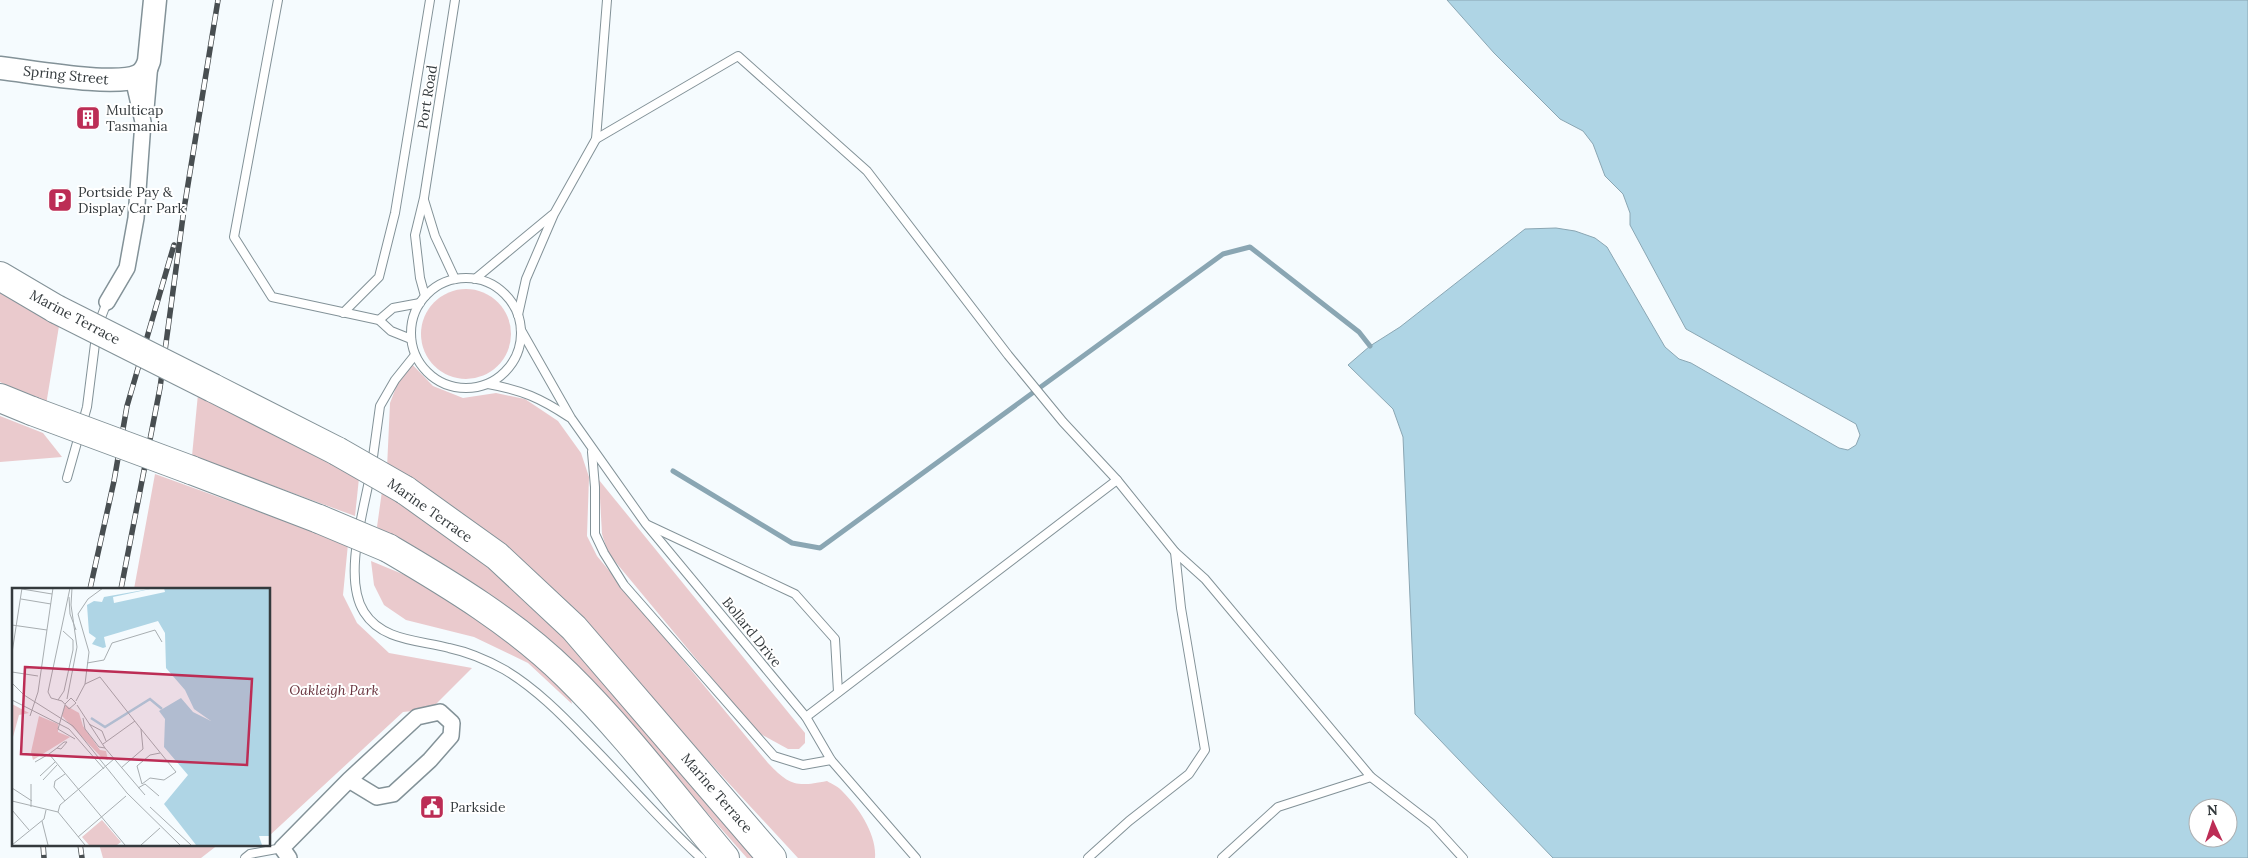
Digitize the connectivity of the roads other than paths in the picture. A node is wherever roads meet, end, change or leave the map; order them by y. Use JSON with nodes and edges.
{"nodes":[{"id":1,"x":155,"y":0,"type":"edge"},
{"id":2,"x":278,"y":0,"type":"edge"},
{"id":3,"x":430,"y":0,"type":"edge"},
{"id":4,"x":455,"y":0,"type":"edge"},
{"id":5,"x":607,"y":0,"type":"edge"},
{"id":6,"x":150,"y":56,"type":"junction"},
{"id":7,"x":0,"y":68,"type":"edge"},
{"id":8,"x":133,"y":78,"type":"junction"},
{"id":9,"x":143,"y":138,"type":"junction"},
{"id":10,"x":596,"y":139,"type":"junction"},
{"id":11,"x":424,"y":198,"type":"junction"},
{"id":12,"x":554,"y":214,"type":"junction"},
{"id":13,"x":0,"y":276,"type":"edge"},
{"id":14,"x":455,"y":279,"type":"junction"},
{"id":15,"x":475,"y":279,"type":"junction"},
{"id":16,"x":425,"y":296,"type":"junction"},
{"id":17,"x":107,"y":302,"type":"joint"},
{"id":18,"x":420,"y":303,"type":"junction"},
{"id":19,"x":343,"y":313,"type":"junction"},
{"id":20,"x":518,"y":315,"type":"junction"},
{"id":21,"x":379,"y":320,"type":"junction"},
{"id":22,"x":521,"y":330,"type":"junction"},
{"id":23,"x":411,"y":340,"type":"junction"},
{"id":24,"x":415,"y":355,"type":"junction"},
{"id":25,"x":488,"y":384,"type":"junction"},
{"id":26,"x":0,"y":398,"type":"edge"},
{"id":27,"x":571,"y":418,"type":"junction"},
{"id":28,"x":591,"y":449,"type":"junction"},
{"id":29,"x":67,"y":478,"type":"dead end"},
{"id":30,"x":1117,"y":480,"type":"junction"},
{"id":31,"x":646,"y":524,"type":"junction"},
{"id":32,"x":1175,"y":552,"type":"junction"},
{"id":33,"x":838,"y":692,"type":"junction"},
{"id":34,"x":806,"y":717,"type":"junction"},
{"id":35,"x":832,"y":760,"type":"junction"},
{"id":36,"x":1371,"y":777,"type":"junction"},
{"id":37,"x":349,"y":780,"type":"junction"},
{"id":38,"x":286,"y":853,"type":"edge"},
{"id":39,"x":771,"y":855,"type":"edge"},
{"id":40,"x":246,"y":858,"type":"edge"},
{"id":41,"x":702,"y":858,"type":"edge"},
{"id":42,"x":725,"y":858,"type":"edge"},
{"id":43,"x":916,"y":858,"type":"edge"},
{"id":44,"x":1088,"y":858,"type":"edge"},
{"id":45,"x":1222,"y":858,"type":"edge"},
{"id":46,"x":1463,"y":858,"type":"edge"}],
"edges":[{"from":1,"to":6,"type":"street"},
{"from":2,"to":19,"type":"lane"},
{"from":3,"to":19,"type":"lane"},
{"from":4,"to":11,"type":"lane","name":"Port Road"},
{"from":5,"to":10,"type":"lane"},
{"from":6,"to":8,"type":"street"},
{"from":6,"to":9,"type":"street"},
{"from":7,"to":8,"type":"street","name":"Spring Street"},
{"from":8,"to":9,"type":"street","name":"Marine Terrace"},
{"from":9,"to":17,"type":"street","name":"Marine Terrace"},
{"from":10,"to":12,"type":"lane"},
{"from":10,"to":30,"type":"lane"},
{"from":11,"to":14,"type":"lane","name":"Port Road"},
{"from":11,"to":16,"type":"lane","name":"Port Road"},
{"from":12,"to":15,"type":"lane"},
{"from":12,"to":20,"type":"lane"},
{"from":13,"to":39,"type":"highway","name":"Marine Terrace","bridge":true},
{"from":14,"to":15,"type":"lane"},
{"from":14,"to":16,"type":"lane"},
{"from":15,"to":20,"type":"lane"},
{"from":16,"to":18,"type":"lane"},
{"from":17,"to":29,"type":"lane"},
{"from":18,"to":21,"type":"lane"},
{"from":18,"to":23,"type":"lane"},
{"from":19,"to":21,"type":"lane"},
{"from":20,"to":22,"type":"lane"},
{"from":21,"to":23,"type":"lane"},
{"from":22,"to":25,"type":"lane"},
{"from":22,"to":27,"type":"lane","name":"Bollard Drive"},
{"from":23,"to":24,"type":"lane"},
{"from":24,"to":25,"type":"lane"},
{"from":24,"to":41,"type":"lane"},
{"from":25,"to":27,"type":"lane","name":"Bollard Drive"},
{"from":26,"to":42,"type":"highway","bridge":true},
{"from":27,"to":28,"type":"lane","name":"Bollard Drive"},
{"from":28,"to":31,"type":"lane","name":"Bollard Drive"},
{"from":28,"to":35,"type":"lane"},
{"from":30,"to":32,"type":"lane"},
{"from":30,"to":33,"type":"lane"},
{"from":31,"to":33,"type":"lane"},
{"from":31,"to":34,"type":"lane","name":"Bollard Drive"},
{"from":32,"to":36,"type":"lane"},
{"from":32,"to":44,"type":"lane"},
{"from":33,"to":34,"type":"lane"},
{"from":34,"to":35,"type":"lane","name":"Bollard Drive"},
{"from":35,"to":43,"type":"lane","name":"Bollard Drive"},
{"from":36,"to":45,"type":"lane"},
{"from":36,"to":46,"type":"lane"},
{"from":37,"to":37,"type":"street"},
{"from":37,"to":38,"type":"street"},
{"from":38,"to":40,"type":"lane"}]}
